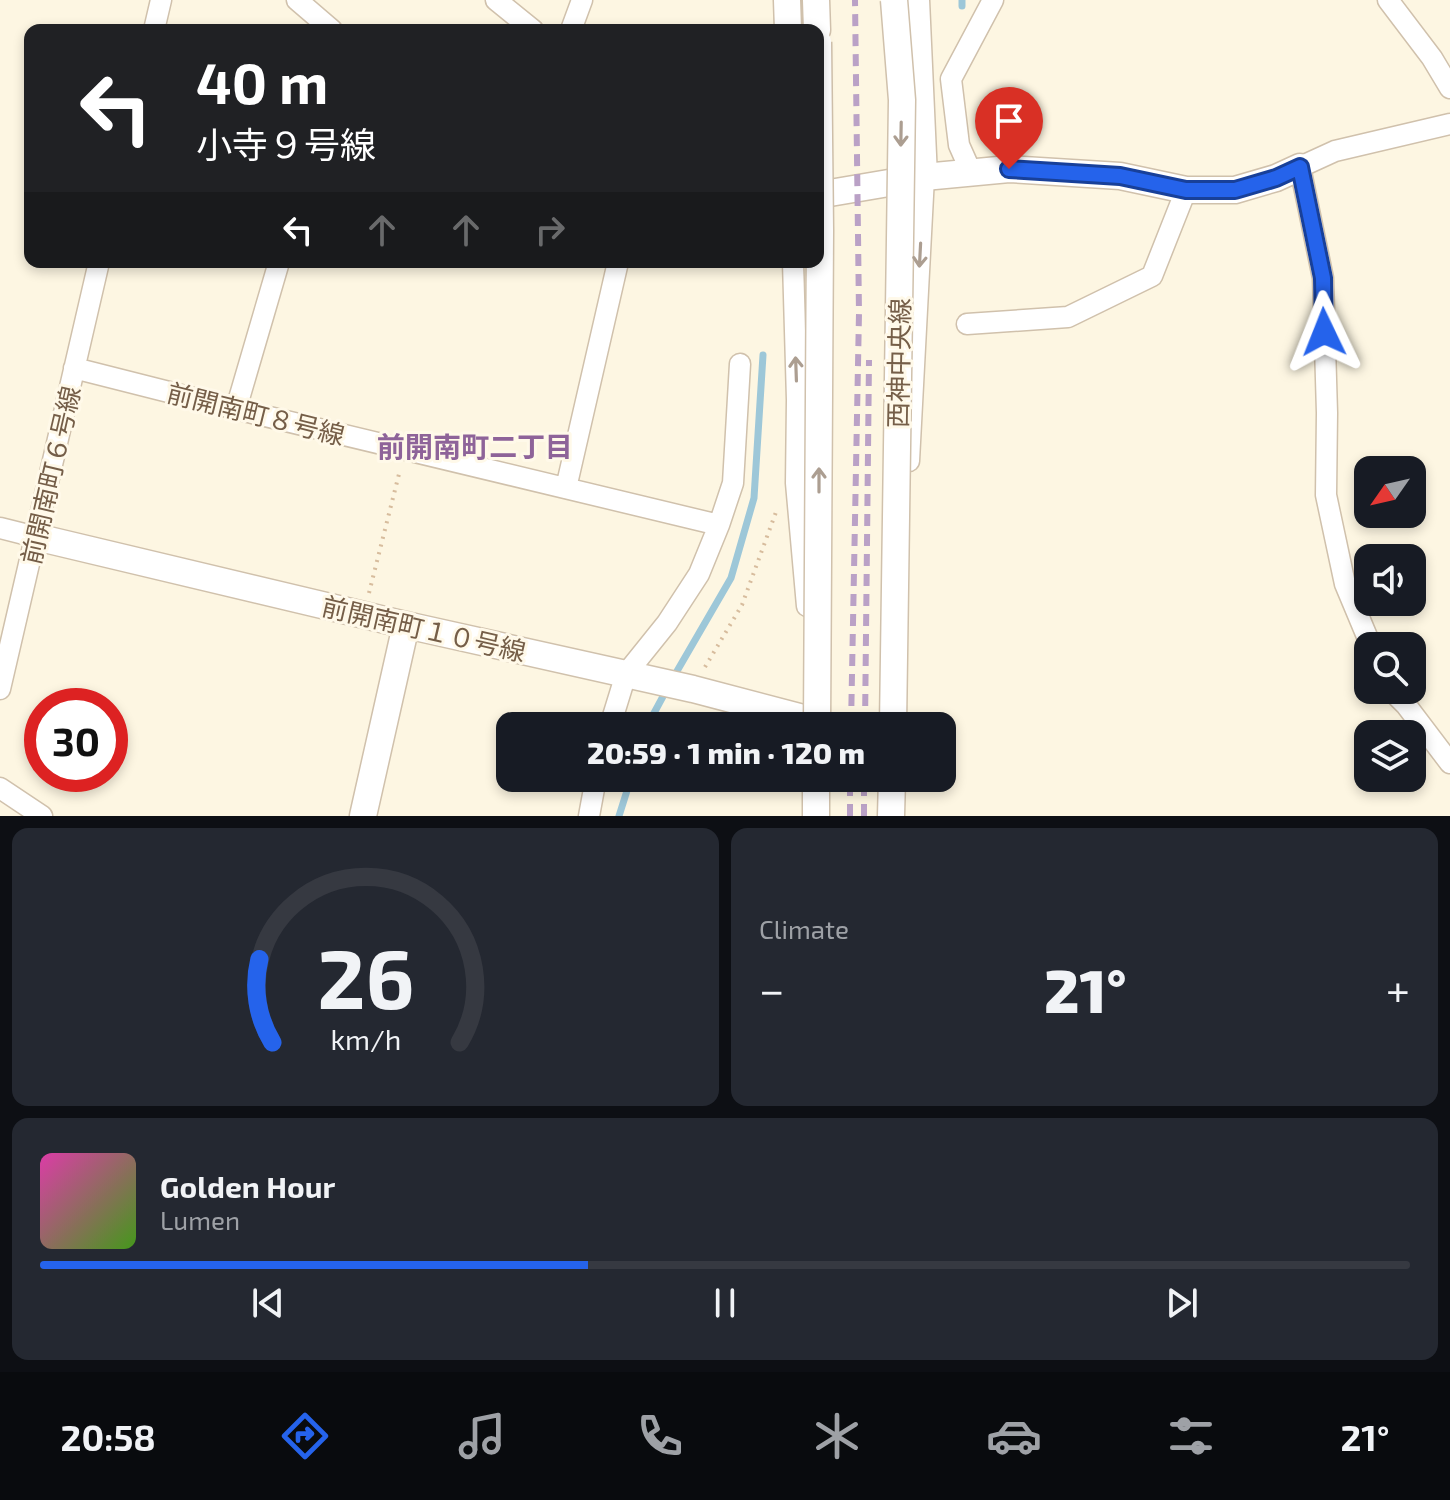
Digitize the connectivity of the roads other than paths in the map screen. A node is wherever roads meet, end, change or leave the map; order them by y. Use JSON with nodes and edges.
{"nodes":[{"id":1,"x":161,"y":0,"type":"edge"},
{"id":2,"x":496,"y":0,"type":"edge"},
{"id":3,"x":582,"y":0,"type":"edge"},
{"id":4,"x":787,"y":0,"type":"edge"},
{"id":5,"x":816,"y":0,"type":"edge"},
{"id":6,"x":894,"y":0,"type":"edge"},
{"id":7,"x":916,"y":0,"type":"edge"},
{"id":8,"x":993,"y":0,"type":"edge"},
{"id":9,"x":1388,"y":0,"type":"edge"},
{"id":10,"x":307,"y":3,"type":"edge"},
{"id":11,"x":155,"y":24,"type":"edge"},
{"id":12,"x":326,"y":24,"type":"edge"},
{"id":13,"x":526,"y":24,"type":"edge"},
{"id":14,"x":573,"y":24,"type":"edge"},
{"id":15,"x":788,"y":24,"type":"edge"},
{"id":16,"x":817,"y":24,"type":"edge"},
{"id":17,"x":1441,"y":54,"type":"edge"},
{"id":18,"x":1450,"y":88,"type":"edge"},
{"id":19,"x":1450,"y":124,"type":"edge"},
{"id":20,"x":1300,"y":167,"type":"junction"},
{"id":21,"x":971,"y":172,"type":"junction"},
{"id":22,"x":924,"y":177,"type":"junction"},
{"id":23,"x":1186,"y":190,"type":"junction"},
{"id":24,"x":824,"y":194,"type":"edge"},
{"id":25,"x":98,"y":268,"type":"edge"},
{"id":26,"x":277,"y":268,"type":"edge"},
{"id":27,"x":617,"y":268,"type":"edge"},
{"id":28,"x":793,"y":268,"type":"edge"},
{"id":29,"x":819,"y":268,"type":"edge"},
{"id":30,"x":967,"y":324,"type":"dead end"},
{"id":31,"x":740,"y":364,"type":"dead end"},
{"id":32,"x":74,"y":368,"type":"junction"},
{"id":33,"x":236,"y":409,"type":"junction"},
{"id":34,"x":566,"y":488,"type":"junction"},
{"id":35,"x":719,"y":525,"type":"junction"},
{"id":36,"x":0,"y":528,"type":"edge"},
{"id":37,"x":36,"y":537,"type":"junction"},
{"id":38,"x":406,"y":625,"type":"junction"},
{"id":39,"x":1365,"y":632,"type":"edge"},
{"id":40,"x":633,"y":676,"type":"junction"},
{"id":41,"x":0,"y":689,"type":"edge"},
{"id":42,"x":1405,"y":704,"type":"edge"},
{"id":43,"x":616,"y":712,"type":"edge"},
{"id":44,"x":781,"y":712,"type":"edge"},
{"id":45,"x":812,"y":712,"type":"edge"},
{"id":46,"x":813,"y":712,"type":"edge"},
{"id":47,"x":893,"y":712,"type":"edge"},
{"id":48,"x":904,"y":712,"type":"edge"},
{"id":49,"x":1450,"y":763,"type":"edge"},
{"id":50,"x":0,"y":788,"type":"edge"},
{"id":51,"x":593,"y":792,"type":"edge"},
{"id":52,"x":809,"y":792,"type":"edge"},
{"id":53,"x":816,"y":792,"type":"edge"},
{"id":54,"x":892,"y":792,"type":"edge"},
{"id":55,"x":903,"y":792,"type":"edge"},
{"id":56,"x":42,"y":816,"type":"edge"},
{"id":57,"x":363,"y":816,"type":"edge"},
{"id":58,"x":589,"y":816,"type":"edge"},
{"id":59,"x":808,"y":816,"type":"edge"},
{"id":60,"x":816,"y":816,"type":"edge"},
{"id":61,"x":891,"y":816,"type":"edge"},
{"id":62,"x":902,"y":816,"type":"edge"}],
"edges":[{"from":1,"to":11,"type":"street"},
{"from":2,"to":13,"type":"street"},
{"from":3,"to":14,"type":"street"},
{"from":4,"to":15,"type":"street"},
{"from":5,"to":16,"type":"street"},
{"from":6,"to":47,"type":"street","name":"西神中央線","one_way":true,"bridge":true},
{"from":7,"to":22,"type":"street"},
{"from":8,"to":21,"type":"street"},
{"from":9,"to":17,"type":"street"},
{"from":10,"to":12,"type":"street"},
{"from":17,"to":18,"type":"street"},
{"from":19,"to":20,"type":"street"},
{"from":20,"to":23,"type":"street"},
{"from":20,"to":39,"type":"street"},
{"from":21,"to":22,"type":"street"},
{"from":21,"to":23,"type":"street"},
{"from":22,"to":24,"type":"street"},
{"from":22,"to":48,"type":"street","name":"西神中央線","one_way":true},
{"from":23,"to":30,"type":"street"},
{"from":25,"to":32,"type":"street","name":"前開南町６号線"},
{"from":26,"to":33,"type":"street"},
{"from":27,"to":34,"type":"street"},
{"from":45,"to":28,"type":"street","one_way":true},
{"from":46,"to":29,"type":"street","one_way":true,"bridge":true},
{"from":31,"to":35,"type":"street"},
{"from":32,"to":33,"type":"street","name":"前開南町８号線"},
{"from":32,"to":37,"type":"street","name":"前開南町６号線"},
{"from":33,"to":34,"type":"street","name":"前開南町８号線"},
{"from":34,"to":35,"type":"street","name":"前開南町８号線"},
{"from":35,"to":40,"type":"street"},
{"from":36,"to":37,"type":"street"},
{"from":37,"to":38,"type":"street","name":"前開南町１０号線"},
{"from":37,"to":41,"type":"street","name":"前開南町６号線"},
{"from":38,"to":40,"type":"street","name":"前開南町１０号線"},
{"from":38,"to":57,"type":"street"},
{"from":40,"to":43,"type":"street"},
{"from":40,"to":44,"type":"street","name":"前開南町１０号線"},
{"from":42,"to":49,"type":"street"},
{"from":50,"to":56,"type":"street"},
{"from":51,"to":58,"type":"street"},
{"from":52,"to":59,"type":"street"},
{"from":53,"to":60,"type":"street"},
{"from":54,"to":61,"type":"street"},
{"from":55,"to":62,"type":"street"}]}
